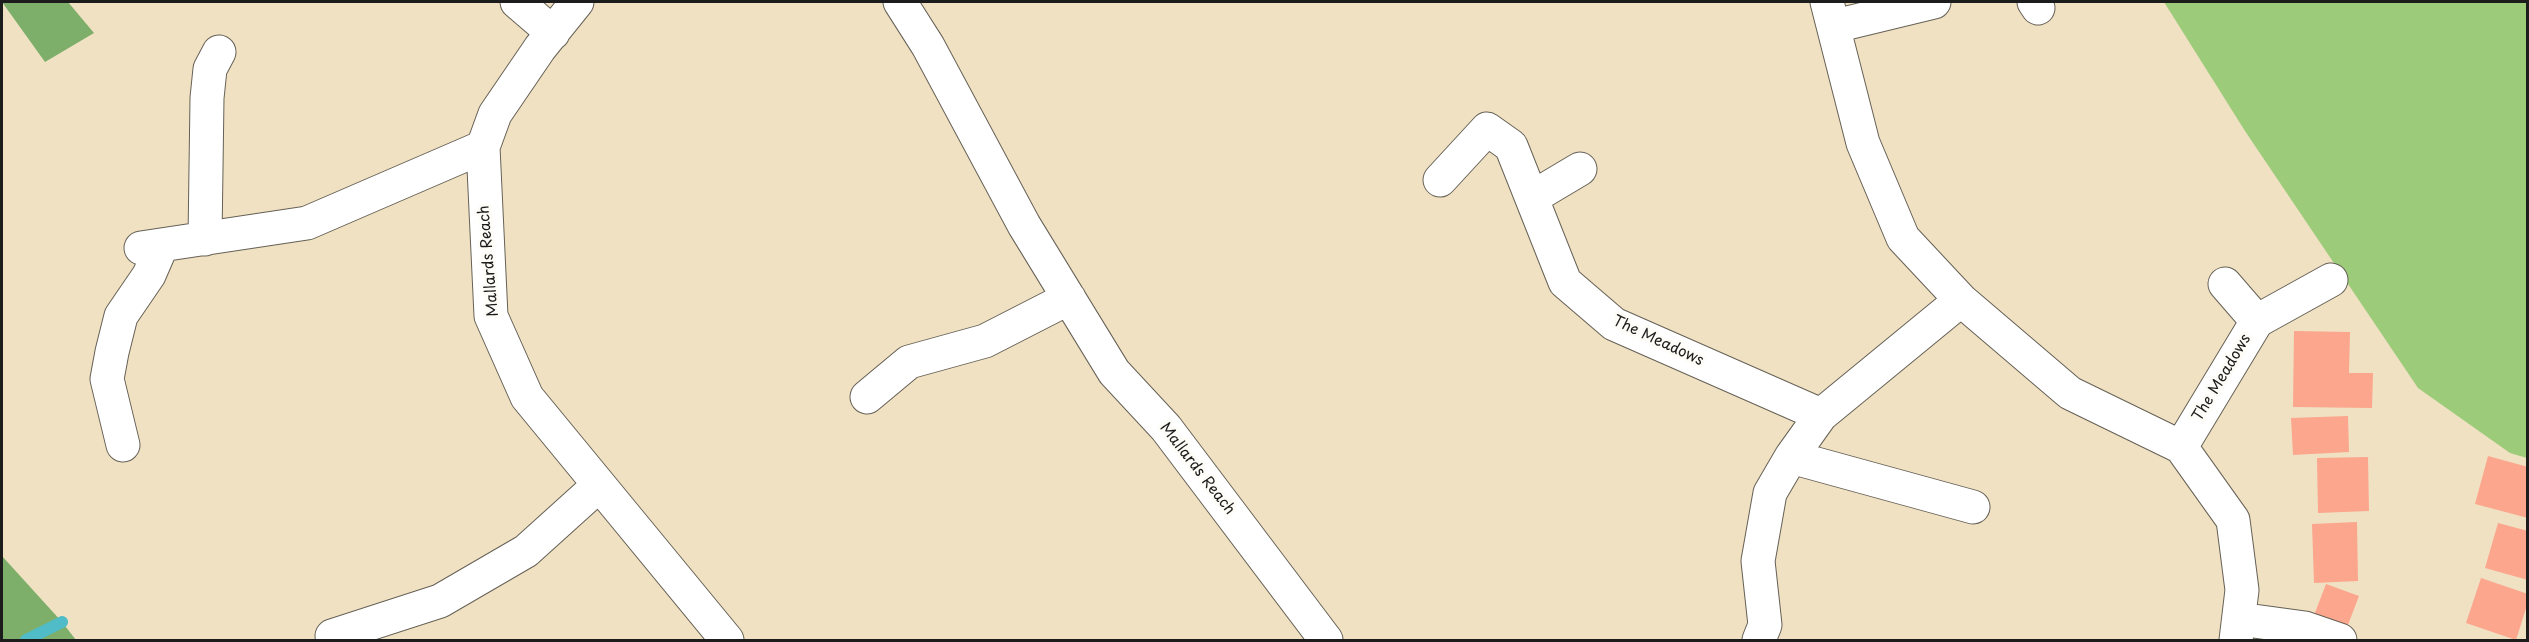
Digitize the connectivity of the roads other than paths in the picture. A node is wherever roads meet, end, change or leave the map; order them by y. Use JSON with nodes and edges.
{"nodes":[{"id":1,"x":517,"y":2,"type":"edge"},
{"id":2,"x":578,"y":2,"type":"edge"},
{"id":3,"x":900,"y":2,"type":"edge"},
{"id":4,"x":1934,"y":2,"type":"edge"},
{"id":5,"x":1831,"y":14,"type":"edge"},
{"id":6,"x":553,"y":33,"type":"junction"},
{"id":7,"x":219,"y":52,"type":"dead end"},
{"id":8,"x":483,"y":147,"type":"junction"},
{"id":9,"x":1580,"y":169,"type":"dead end"},
{"id":10,"x":1440,"y":180,"type":"dead end"},
{"id":11,"x":1533,"y":197,"type":"junction"},
{"id":12,"x":205,"y":238,"type":"junction"},
{"id":13,"x":2331,"y":280,"type":"dead end"},
{"id":14,"x":2225,"y":284,"type":"dead end"},
{"id":15,"x":1069,"y":298,"type":"junction"},
{"id":16,"x":1961,"y":300,"type":"junction"},
{"id":17,"x":2257,"y":321,"type":"junction"},
{"id":18,"x":867,"y":397,"type":"dead end"},
{"id":19,"x":1821,"y":415,"type":"junction"},
{"id":20,"x":123,"y":445,"type":"dead end"},
{"id":21,"x":2181,"y":447,"type":"junction"},
{"id":22,"x":1791,"y":457,"type":"junction"},
{"id":23,"x":598,"y":486,"type":"junction"},
{"id":24,"x":1973,"y":507,"type":"dead end"},
{"id":25,"x":2238,"y":630,"type":"edge"},
{"id":26,"x":332,"y":636,"type":"dead end"},
{"id":27,"x":728,"y":640,"type":"edge"},
{"id":28,"x":1326,"y":640,"type":"edge"},
{"id":29,"x":1759,"y":640,"type":"edge"},
{"id":30,"x":2340,"y":640,"type":"edge"}],
"edges":[{"from":1,"to":6,"type":"street"},
{"from":2,"to":6,"type":"street","name":"Mallards Reach"},
{"from":3,"to":15,"type":"street","name":"Mallards Reach"},
{"from":4,"to":5,"type":"street"},
{"from":5,"to":16,"type":"street"},
{"from":6,"to":8,"type":"street","name":"Mallards Reach"},
{"from":7,"to":12,"type":"street"},
{"from":8,"to":12,"type":"street"},
{"from":8,"to":23,"type":"street","name":"Mallards Reach"},
{"from":9,"to":11,"type":"street"},
{"from":10,"to":11,"type":"street","name":"The Meadows"},
{"from":11,"to":19,"type":"street","name":"The Meadows"},
{"from":12,"to":20,"type":"street"},
{"from":13,"to":17,"type":"street","name":"The Meadows"},
{"from":14,"to":17,"type":"street"},
{"from":15,"to":18,"type":"street"},
{"from":15,"to":28,"type":"street","name":"Mallards Reach"},
{"from":16,"to":19,"type":"street"},
{"from":16,"to":21,"type":"street"},
{"from":17,"to":21,"type":"street","name":"The Meadows"},
{"from":19,"to":22,"type":"street"},
{"from":21,"to":25,"type":"street"},
{"from":22,"to":24,"type":"street"},
{"from":22,"to":29,"type":"street"},
{"from":23,"to":26,"type":"street"},
{"from":23,"to":27,"type":"street","name":"Mallards Reach"},
{"from":25,"to":30,"type":"street"}]}
